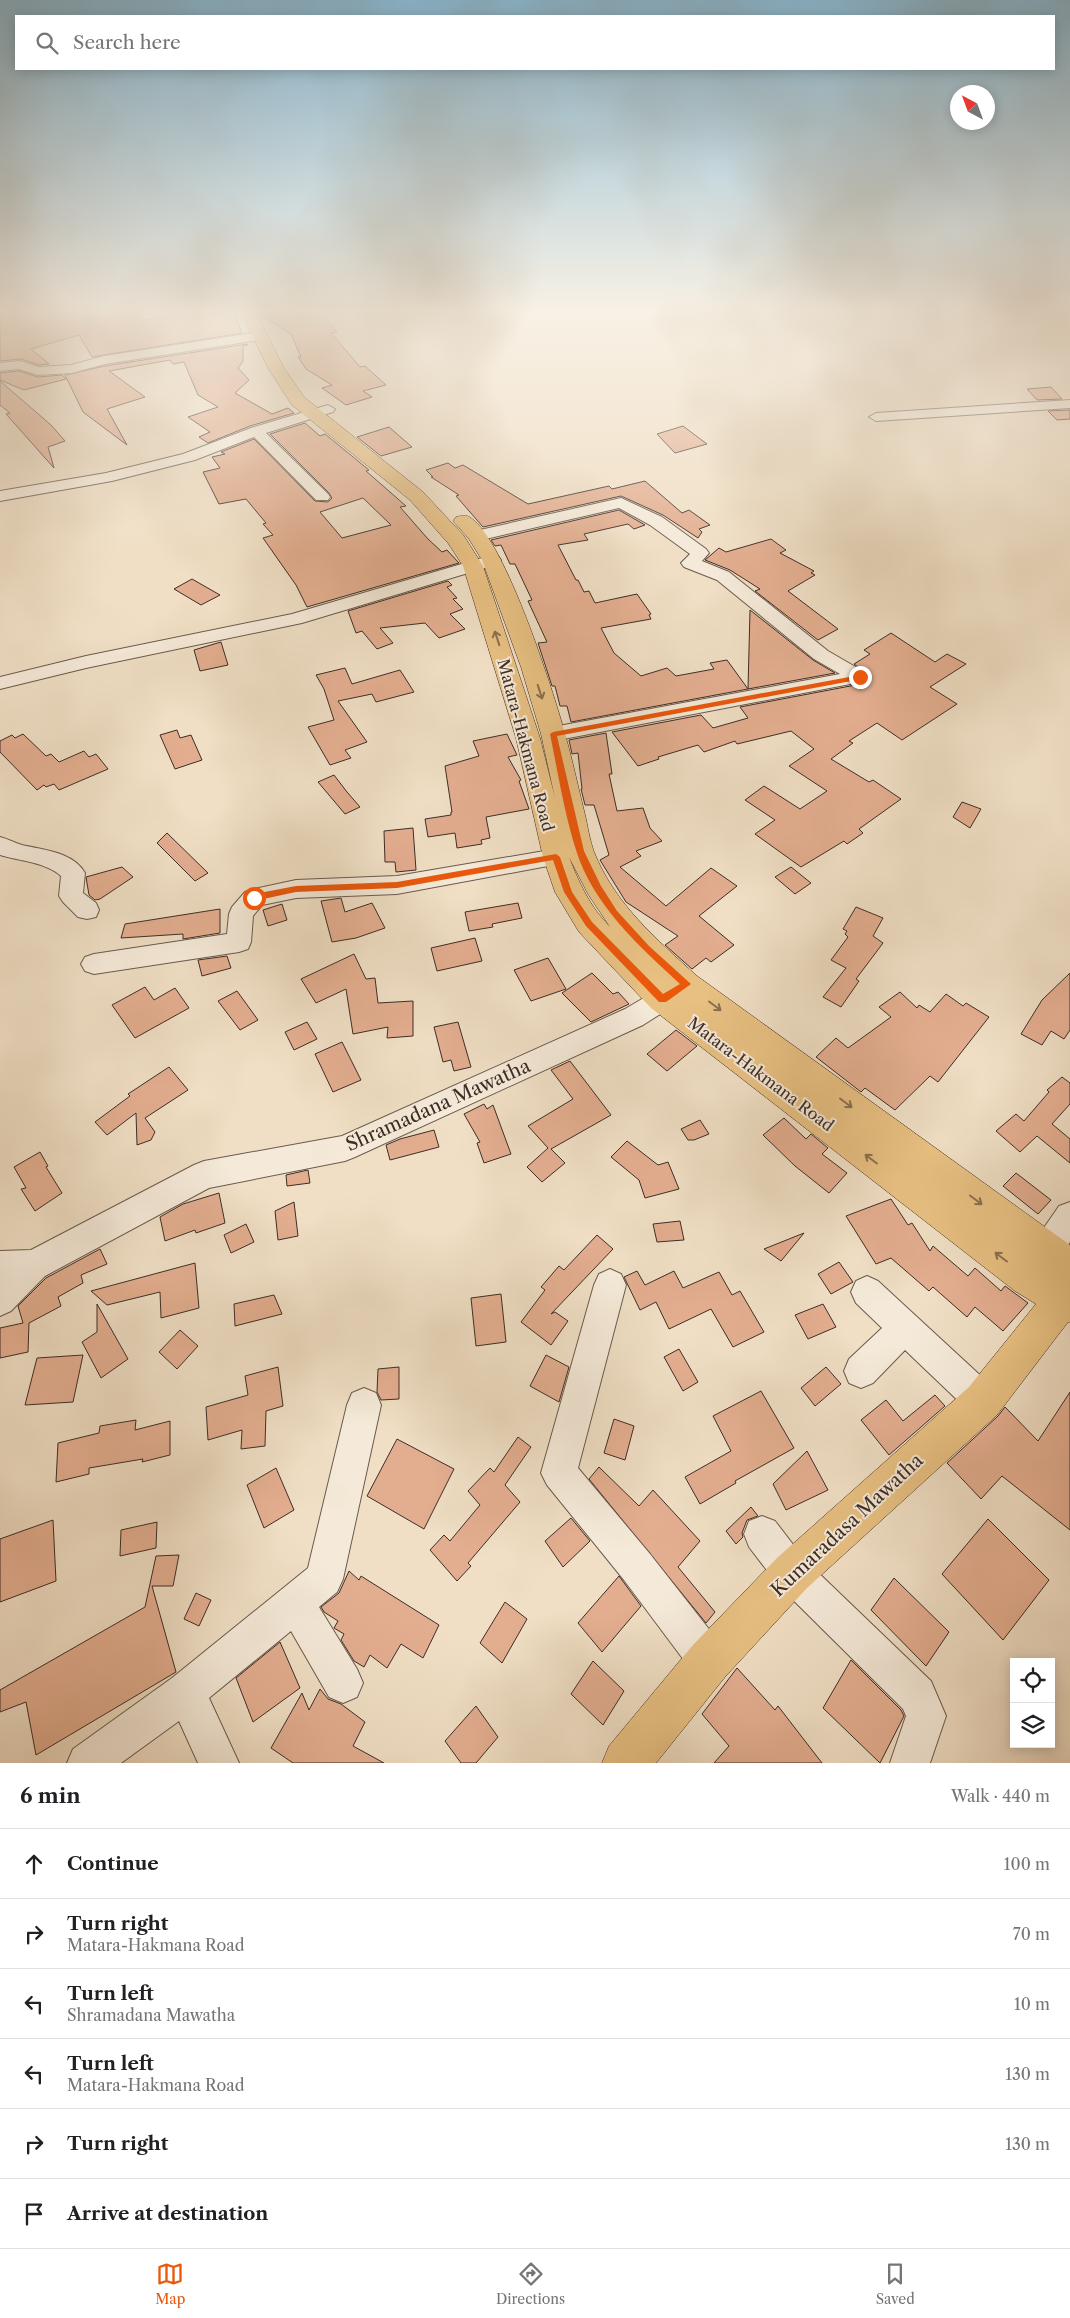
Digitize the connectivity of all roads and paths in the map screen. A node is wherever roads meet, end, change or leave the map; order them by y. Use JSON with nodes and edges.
{"nodes":[{"id":1,"x":290,"y":391,"type":"edge"},
{"id":2,"x":308,"y":391,"type":"edge"},
{"id":3,"x":1070,"y":404,"type":"edge"},
{"id":4,"x":321,"y":411,"type":"junction"},
{"id":5,"x":876,"y":417,"type":"dead end"},
{"id":6,"x":256,"y":431,"type":"junction"},
{"id":7,"x":0,"y":496,"type":"edge"},
{"id":8,"x":322,"y":497,"type":"dead end"},
{"id":9,"x":477,"y":536,"type":"junction"},
{"id":10,"x":483,"y":563,"type":"junction"},
{"id":11,"x":0,"y":684,"type":"edge"},
{"id":12,"x":553,"y":734,"type":"junction"},
{"id":13,"x":0,"y":845,"type":"edge"},
{"id":14,"x":556,"y":857,"type":"junction"},
{"id":15,"x":87,"y":910,"type":"dead end"},
{"id":16,"x":94,"y":964,"type":"dead end"},
{"id":17,"x":686,"y":984,"type":"junction"},
{"id":18,"x":662,"y":1000,"type":"junction"},
{"id":19,"x":1070,"y":1216,"type":"edge"},
{"id":20,"x":34,"y":1265,"type":"junction"},
{"id":21,"x":0,"y":1266,"type":"edge"},
{"id":22,"x":1028,"y":1278,"type":"junction"},
{"id":23,"x":1064,"y":1282,"type":"edge"},
{"id":24,"x":610,"y":1285,"type":"dead end"},
{"id":25,"x":867,"y":1292,"type":"dead end"},
{"id":26,"x":0,"y":1300,"type":"edge"},
{"id":27,"x":905,"y":1328,"type":"junction"},
{"id":28,"x":861,"y":1371,"type":"dead end"},
{"id":29,"x":983,"y":1401,"type":"junction"},
{"id":30,"x":364,"y":1405,"type":"dead end"},
{"id":31,"x":762,"y":1534,"type":"dead end"},
{"id":32,"x":792,"y":1573,"type":"junction"},
{"id":33,"x":296,"y":1604,"type":"junction"},
{"id":34,"x":709,"y":1661,"type":"junction"},
{"id":35,"x":343,"y":1683,"type":"dead end"},
{"id":36,"x":186,"y":1692,"type":"junction"},
{"id":37,"x":87,"y":1763,"type":"edge"},
{"id":38,"x":218,"y":1763,"type":"edge"},
{"id":39,"x":626,"y":1763,"type":"edge"},
{"id":40,"x":910,"y":1763,"type":"edge"}],
"edges":[{"from":1,"to":4,"type":"main road","name":"Matara-Hakmana Road"},
{"from":2,"to":4,"type":"main road","name":"Matara-Hakmana Road"},
{"from":3,"to":5,"type":"street"},
{"from":4,"to":6,"type":"street"},
{"from":4,"to":9,"type":"main road","name":"Matara-Hakmana Road"},
{"from":4,"to":10,"type":"main road","name":"Matara-Hakmana Road"},
{"from":6,"to":7,"type":"street"},
{"from":6,"to":8,"type":"street"},
{"from":9,"to":10,"type":"main road","name":"Matara-Hakmana Road"},
{"from":9,"to":12,"type":"street"},
{"from":10,"to":11,"type":"street"},
{"from":10,"to":12,"type":"main road","name":"Matara-Hakmana Road","one_way":true},
{"from":14,"to":10,"type":"main road","name":"Matara-Hakmana Road","one_way":true},
{"from":12,"to":17,"type":"main road","name":"Matara-Hakmana Road"},
{"from":13,"to":15,"type":"street"},
{"from":14,"to":16,"type":"street"},
{"from":14,"to":18,"type":"main road","name":"Matara-Hakmana Road"},
{"from":17,"to":18,"type":"street","name":"Shramadana Mawatha"},
{"from":17,"to":23,"type":"main road","name":"Matara-Hakmana Road","one_way":true},
{"from":18,"to":20,"type":"street","name":"Shramadana Mawatha"},
{"from":22,"to":18,"type":"main road","name":"Matara-Hakmana Road","one_way":true},
{"from":19,"to":23,"type":"street"},
{"from":20,"to":21,"type":"street"},
{"from":20,"to":26,"type":"street","name":"Shramadana Mawatha"},
{"from":22,"to":23,"type":"street"},
{"from":22,"to":23,"type":"main road","name":"Matara-Hakmana Road"},
{"from":23,"to":29,"type":"main road","name":"Kumaradasa Mawatha"},
{"from":24,"to":34,"type":"street"},
{"from":25,"to":27,"type":"street"},
{"from":27,"to":28,"type":"street"},
{"from":27,"to":29,"type":"street"},
{"from":29,"to":32,"type":"main road","name":"Kumaradasa Mawatha"},
{"from":30,"to":33,"type":"street"},
{"from":31,"to":32,"type":"street"},
{"from":32,"to":34,"type":"main road","name":"Kumaradasa Mawatha"},
{"from":32,"to":40,"type":"street"},
{"from":33,"to":35,"type":"street"},
{"from":33,"to":36,"type":"street"},
{"from":34,"to":39,"type":"main road","name":"Kumaradasa Mawatha"},
{"from":36,"to":37,"type":"street"},
{"from":36,"to":38,"type":"street"}]}
